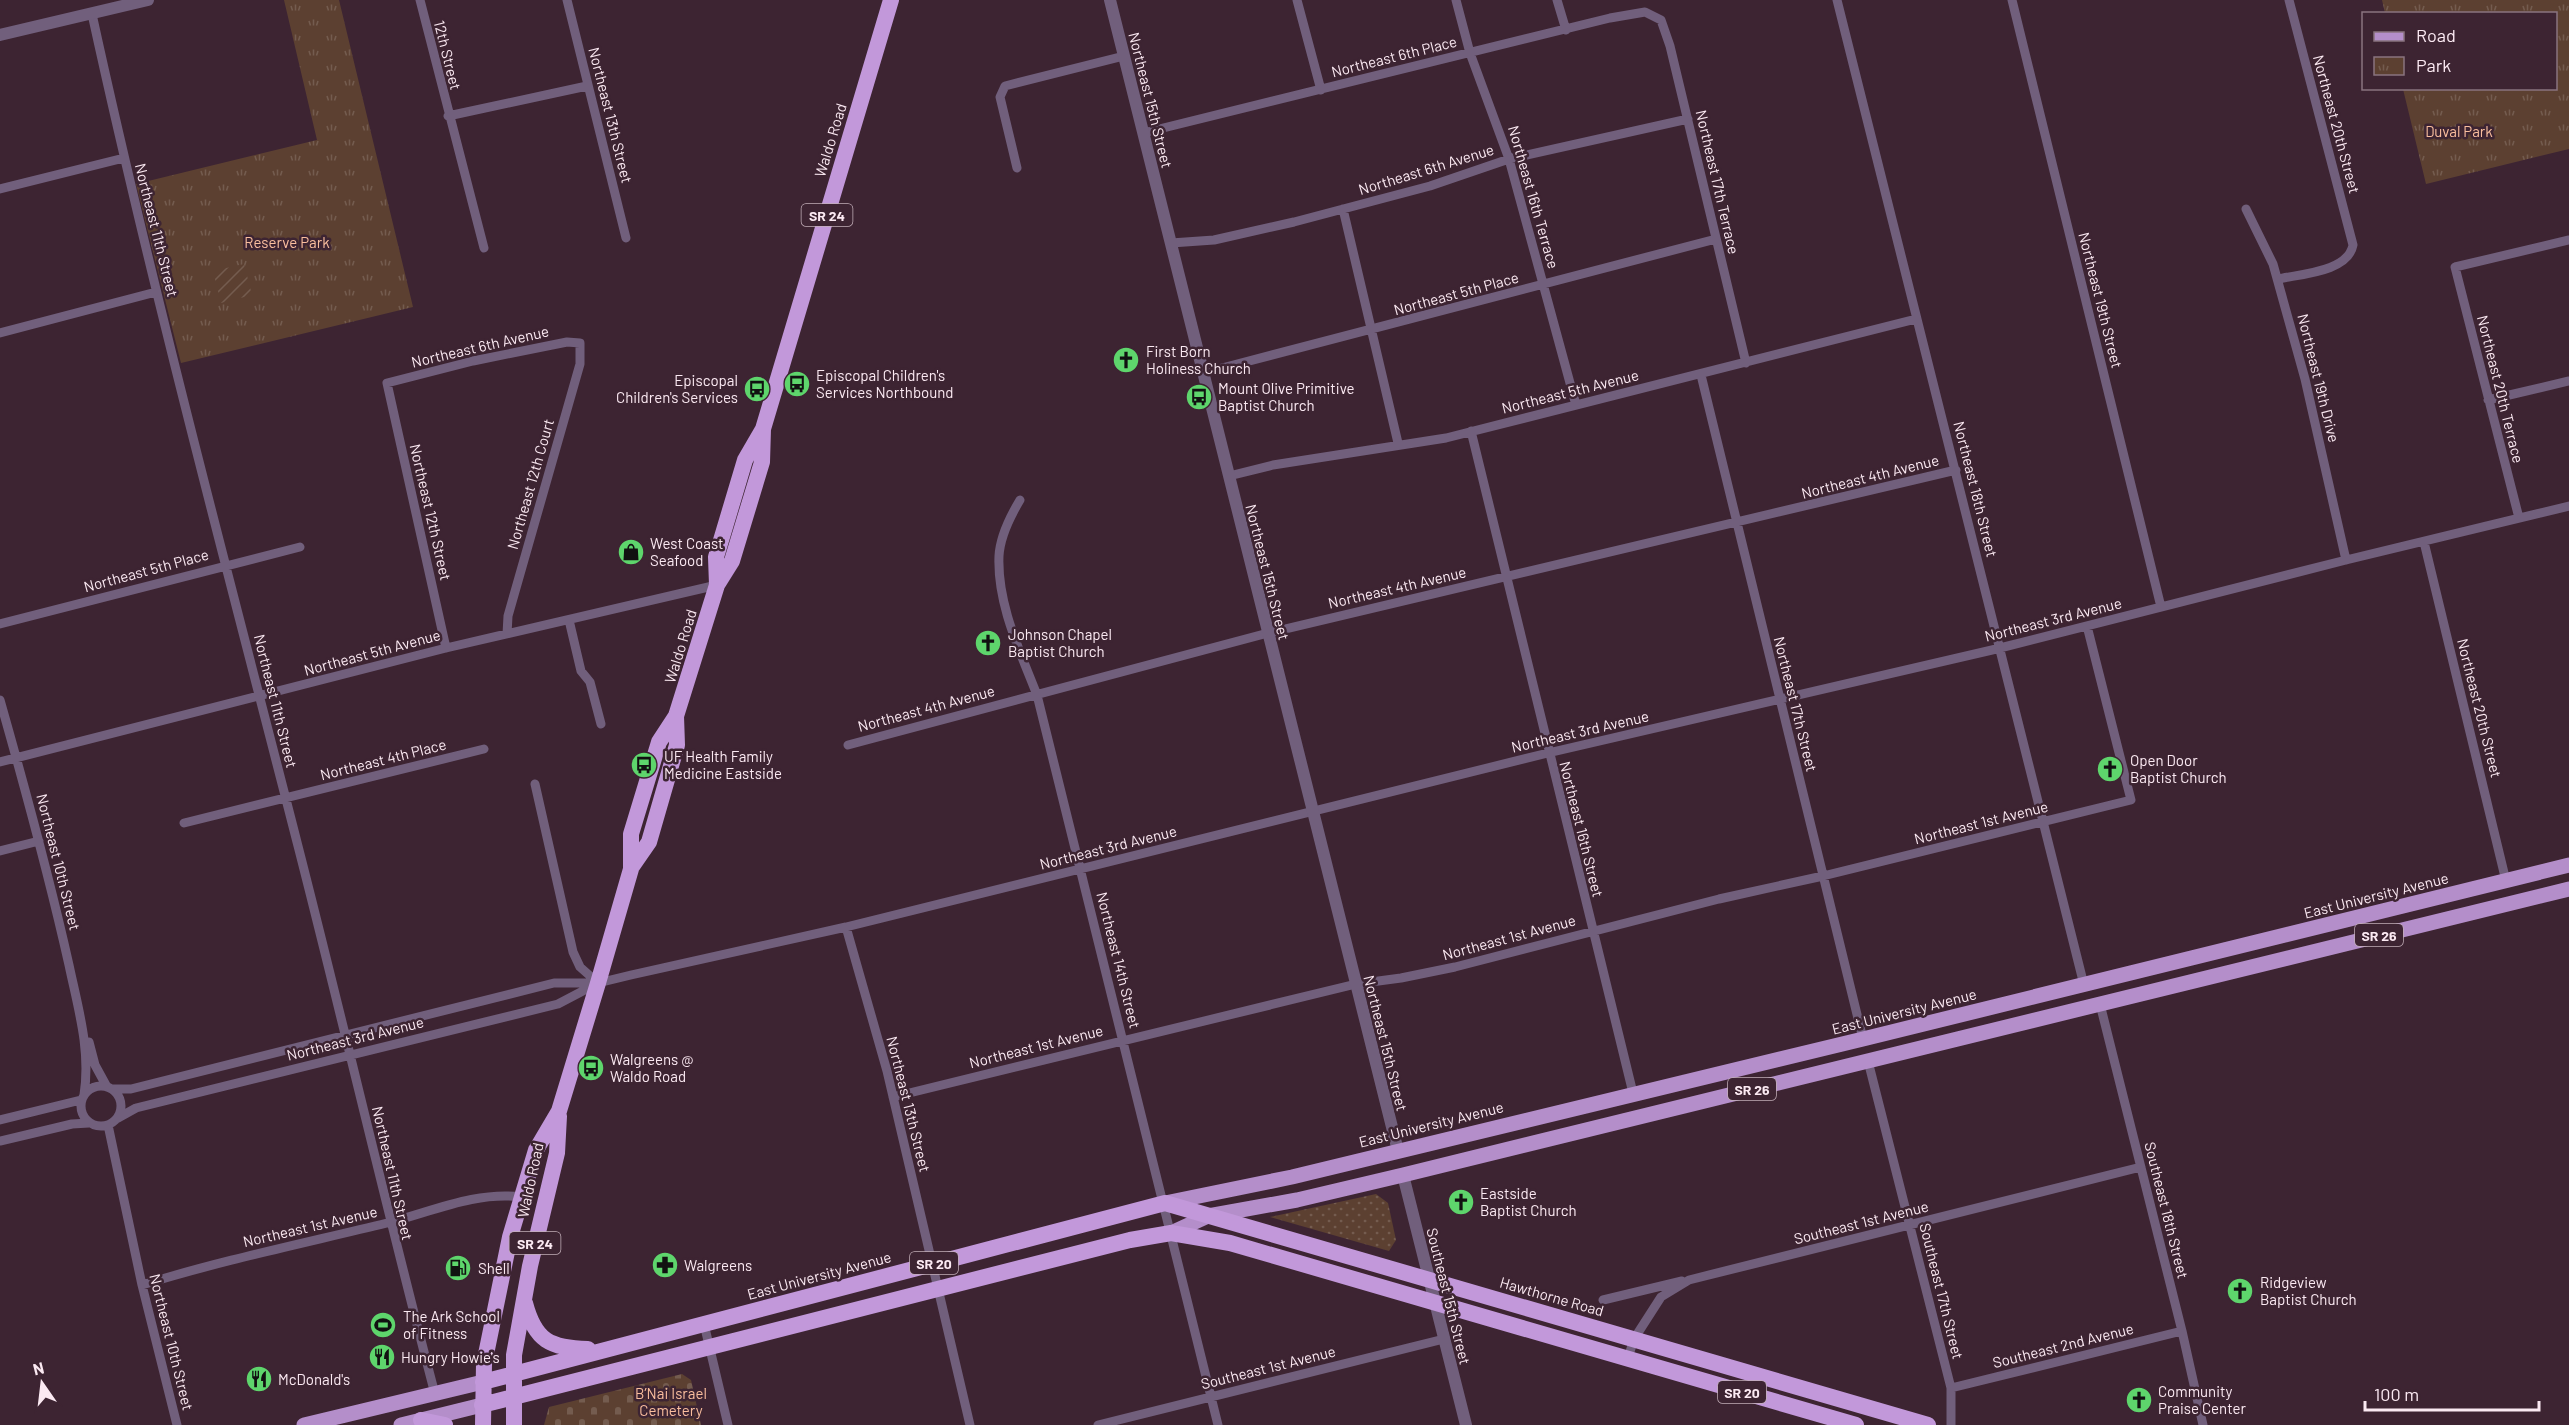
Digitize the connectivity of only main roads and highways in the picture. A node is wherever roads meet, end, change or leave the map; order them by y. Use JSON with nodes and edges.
{"nodes":[{"id":1,"x":891,"y":0,"type":"edge"},
{"id":2,"x":2569,"y":866,"type":"edge"},
{"id":3,"x":2506,"y":881,"type":"junction"},
{"id":4,"x":2569,"y":889,"type":"edge"},
{"id":5,"x":2513,"y":903,"type":"junction"},
{"id":6,"x":2315,"y":929,"type":"junction"},
{"id":7,"x":2322,"y":949,"type":"junction"},
{"id":8,"x":2084,"y":985,"type":"junction"},
{"id":9,"x":2100,"y":1004,"type":"junction"},
{"id":10,"x":1863,"y":1040,"type":"junction"},
{"id":11,"x":1868,"y":1061,"type":"junction"},
{"id":12,"x":1633,"y":1093,"type":"junction"},
{"id":13,"x":559,"y":1111,"type":"junction"},
{"id":14,"x":1639,"y":1117,"type":"junction"},
{"id":15,"x":1398,"y":1151,"type":"junction"},
{"id":16,"x":1403,"y":1175,"type":"junction"},
{"id":17,"x":1165,"y":1203,"type":"junction"},
{"id":18,"x":1208,"y":1216,"type":"junction"},
{"id":19,"x":1171,"y":1233,"type":"junction"},
{"id":20,"x":524,"y":1301,"type":"junction"},
{"id":21,"x":607,"y":1350,"type":"junction"},
{"id":22,"x":513,"y":1375,"type":"junction"},
{"id":23,"x":483,"y":1382,"type":"junction"},
{"id":24,"x":512,"y":1398,"type":"junction"},
{"id":25,"x":482,"y":1405,"type":"junction"},
{"id":26,"x":421,"y":1420,"type":"junction"},
{"id":27,"x":304,"y":1425,"type":"edge"},
{"id":28,"x":401,"y":1425,"type":"edge"},
{"id":29,"x":445,"y":1425,"type":"edge"},
{"id":30,"x":483,"y":1425,"type":"edge"},
{"id":31,"x":514,"y":1425,"type":"edge"},
{"id":32,"x":1856,"y":1425,"type":"edge"},
{"id":33,"x":1928,"y":1425,"type":"edge"}],
"edges":[{"from":1,"to":13,"type":"highway","name":"Waldo Road","number":"SR 24"},
{"from":2,"to":3,"type":"main road","name":"East University Avenue","number":"SR 26"},
{"from":3,"to":5,"type":"main road"},
{"from":3,"to":6,"type":"main road","name":"East University Avenue","number":"SR 26"},
{"from":4,"to":5,"type":"main road","number":"SR 26"},
{"from":5,"to":7,"type":"main road","number":"SR 26"},
{"from":6,"to":7,"type":"main road"},
{"from":6,"to":8,"type":"main road","name":"East University Avenue","number":"SR 26"},
{"from":7,"to":9,"type":"main road","number":"SR 26"},
{"from":8,"to":9,"type":"main road"},
{"from":8,"to":10,"type":"main road","name":"East University Avenue","number":"SR 26"},
{"from":9,"to":11,"type":"main road","number":"SR 26"},
{"from":10,"to":11,"type":"main road"},
{"from":10,"to":12,"type":"main road","name":"East University Avenue","number":"SR 26"},
{"from":11,"to":14,"type":"main road","number":"SR 26"},
{"from":12,"to":14,"type":"main road"},
{"from":12,"to":15,"type":"main road","name":"East University Avenue","number":"SR 26"},
{"from":13,"to":20,"type":"highway","name":"Waldo Road","number":"SR 24"},
{"from":13,"to":23,"type":"highway","name":"Waldo Road","number":"SR 24"},
{"from":14,"to":16,"type":"main road","number":"SR 26"},
{"from":15,"to":16,"type":"main road"},
{"from":15,"to":17,"type":"main road","name":"East University Avenue","number":"SR 26"},
{"from":16,"to":18,"type":"main road","number":"SR 26"},
{"from":17,"to":18,"type":"highway","name":"Hawthorne Road","number":"SR 20"},
{"from":17,"to":21,"type":"highway","name":"East University Avenue","number":"SR 20"},
{"from":18,"to":19,"type":"main road","number":"SR 26"},
{"from":18,"to":33,"type":"highway","name":"Hawthorne Road","number":"SR 20"},
{"from":19,"to":24,"type":"highway","number":"SR 20"},
{"from":19,"to":32,"type":"highway","number":"SR 20"},
{"from":20,"to":21,"type":"highway"},
{"from":20,"to":22,"type":"highway","name":"Waldo Road","number":"SR 24"},
{"from":21,"to":22,"type":"highway","name":"East University Avenue","number":"SR 20"},
{"from":22,"to":23,"type":"highway","name":"East University Avenue","number":"SR 20"},
{"from":22,"to":24,"type":"highway","name":"Waldo Road","number":"SR 24"},
{"from":23,"to":25,"type":"highway","name":"Waldo Road"},
{"from":23,"to":27,"type":"main road","name":"East University Avenue","number":"SR 20"},
{"from":24,"to":25,"type":"highway","number":"SR 20"},
{"from":24,"to":31,"type":"highway","name":"Waldo Road"},
{"from":25,"to":26,"type":"main road","number":"SR 20"},
{"from":25,"to":30,"type":"highway","name":"Waldo Road"},
{"from":26,"to":28,"type":"main road","number":"SR 20"},
{"from":26,"to":29,"type":"highway"}]}
